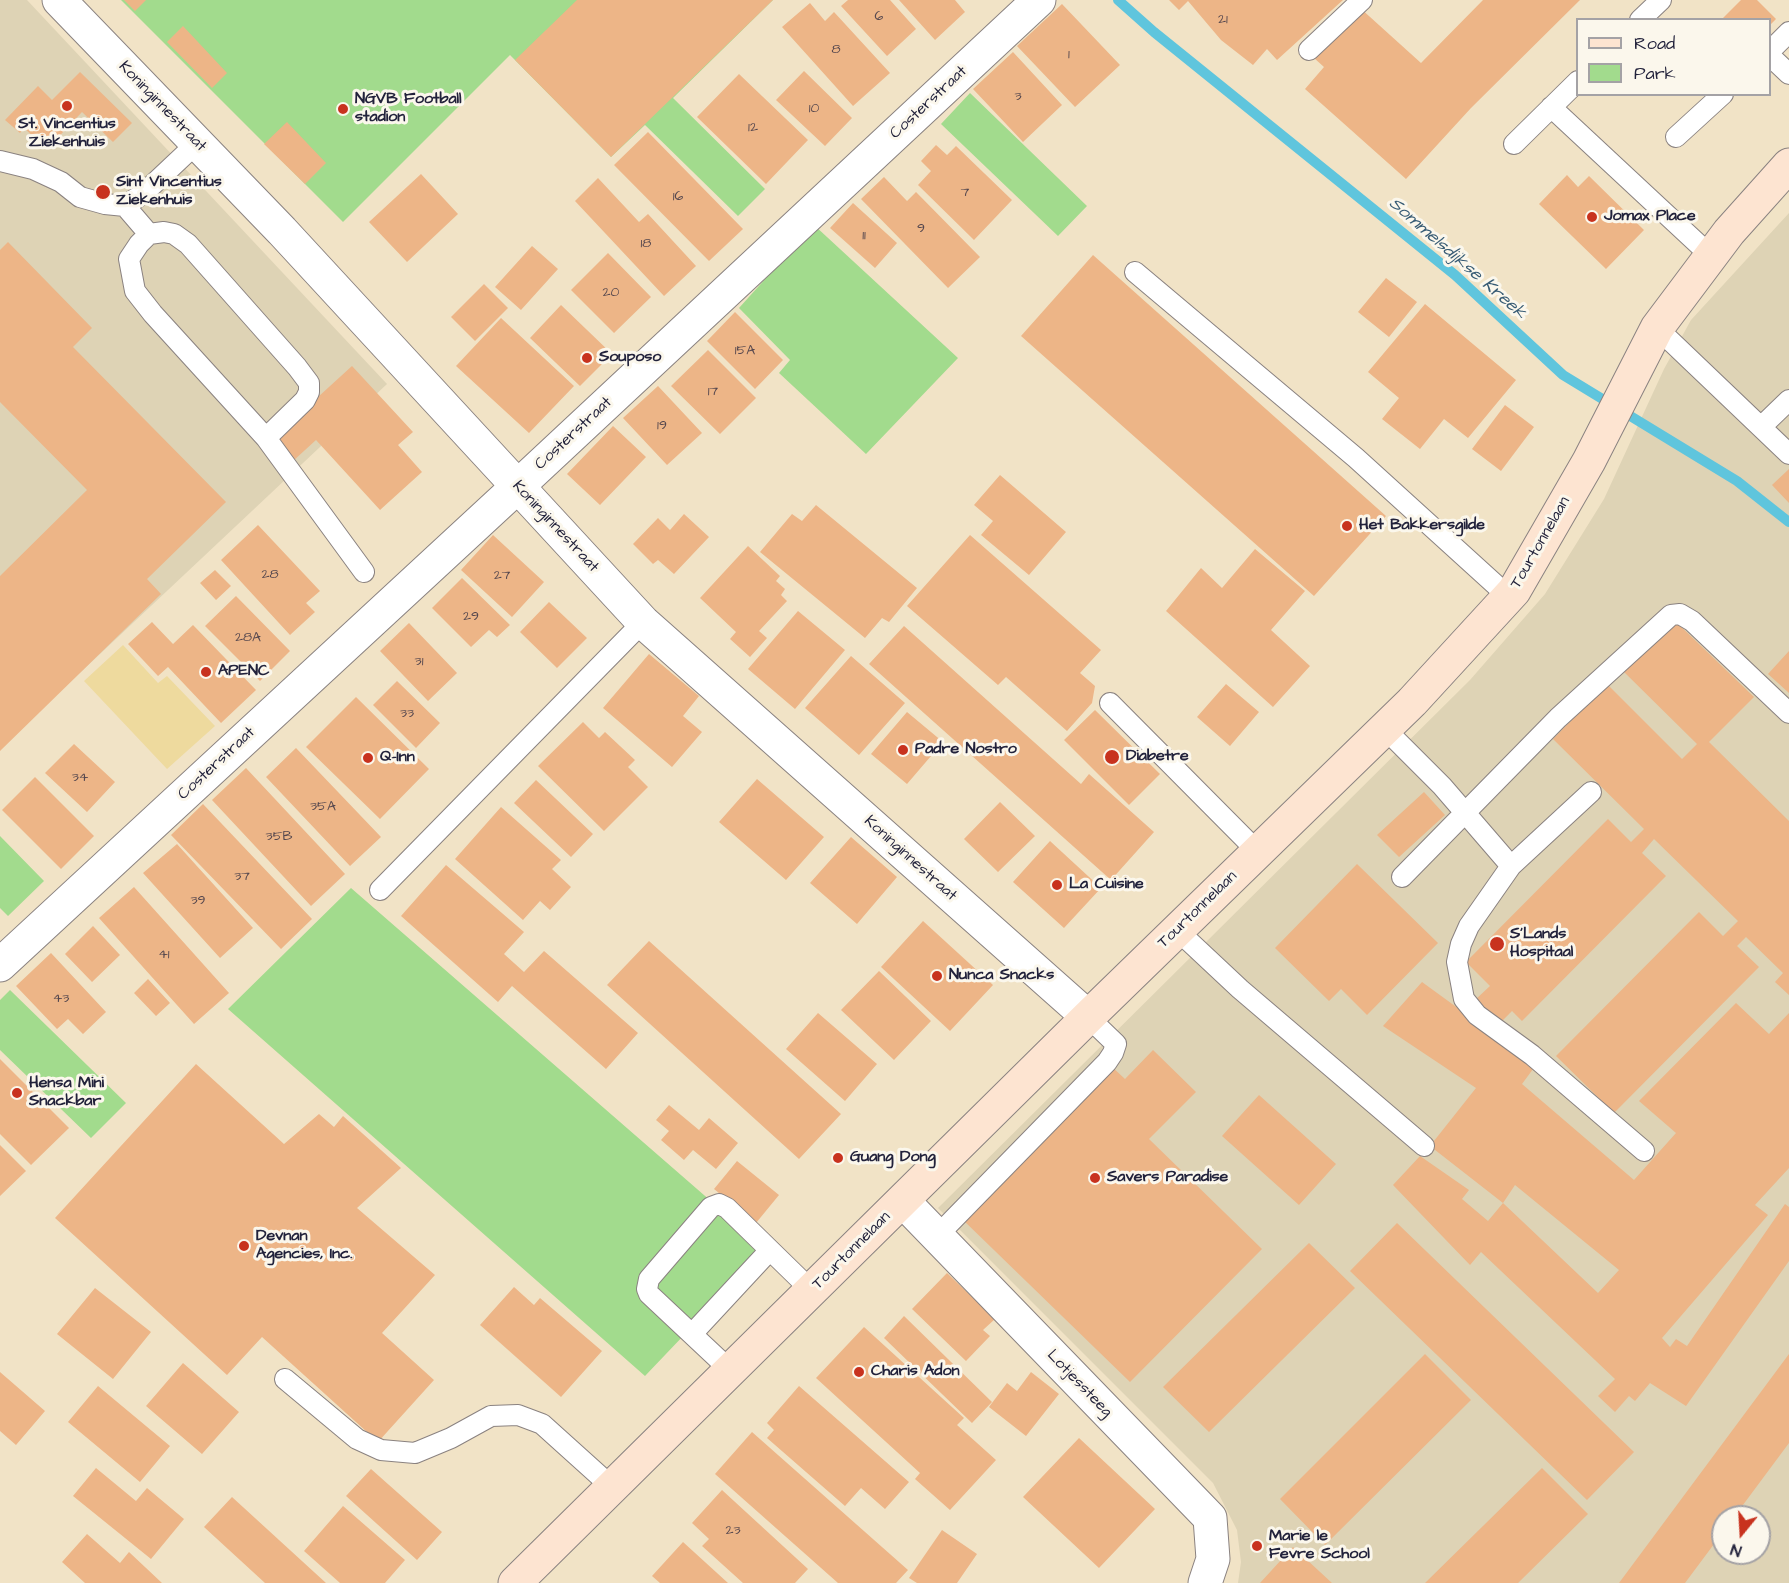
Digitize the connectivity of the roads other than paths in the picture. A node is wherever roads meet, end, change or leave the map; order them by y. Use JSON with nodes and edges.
{"nodes":[{"id":1,"x":58,"y":0,"type":"edge"},
{"id":2,"x":1040,"y":0,"type":"edge"},
{"id":3,"x":1362,"y":0,"type":"edge"},
{"id":4,"x":1661,"y":0,"type":"edge"},
{"id":5,"x":1642,"y":18,"type":"edge"},
{"id":6,"x":1789,"y":32,"type":"edge"},
{"id":7,"x":1308,"y":50,"type":"dead end"},
{"id":8,"x":1771,"y":50,"type":"edge"},
{"id":9,"x":1771,"y":57,"type":"edge"},
{"id":10,"x":1789,"y":74,"type":"edge"},
{"id":11,"x":1576,"y":83,"type":"edge"},
{"id":12,"x":1721,"y":96,"type":"edge"},
{"id":13,"x":1551,"y":107,"type":"junction"},
{"id":14,"x":1676,"y":137,"type":"dead end"},
{"id":15,"x":197,"y":143,"type":"junction"},
{"id":16,"x":1514,"y":144,"type":"dead end"},
{"id":17,"x":0,"y":162,"type":"edge"},
{"id":18,"x":1789,"y":165,"type":"edge"},
{"id":19,"x":125,"y":206,"type":"junction"},
{"id":20,"x":149,"y":234,"type":"junction"},
{"id":21,"x":1711,"y":256,"type":"junction"},
{"id":22,"x":1135,"y":272,"type":"dead end"},
{"id":23,"x":1657,"y":328,"type":"junction"},
{"id":24,"x":1789,"y":400,"type":"edge"},
{"id":25,"x":1761,"y":427,"type":"junction"},
{"id":26,"x":266,"y":438,"type":"junction"},
{"id":27,"x":1789,"y":454,"type":"edge"},
{"id":28,"x":517,"y":487,"type":"junction"},
{"id":29,"x":364,"y":572,"type":"dead end"},
{"id":30,"x":1509,"y":597,"type":"junction"},
{"id":31,"x":643,"y":622,"type":"junction"},
{"id":32,"x":1110,"y":703,"type":"dead end"},
{"id":33,"x":1789,"y":713,"type":"edge"},
{"id":34,"x":1385,"y":729,"type":"junction"},
{"id":35,"x":1591,"y":792,"type":"dead end"},
{"id":36,"x":1466,"y":813,"type":"junction"},
{"id":37,"x":1258,"y":852,"type":"junction"},
{"id":38,"x":1512,"y":866,"type":"junction"},
{"id":39,"x":1402,"y":877,"type":"dead end"},
{"id":40,"x":380,"y":890,"type":"dead end"},
{"id":41,"x":1178,"y":930,"type":"junction"},
{"id":42,"x":0,"y":964,"type":"edge"},
{"id":43,"x":1088,"y":1017,"type":"junction"},
{"id":44,"x":1424,"y":1146,"type":"dead end"},
{"id":45,"x":1644,"y":1151,"type":"dead end"},
{"id":46,"x":903,"y":1201,"type":"junction"},
{"id":47,"x":937,"y":1236,"type":"junction"},
{"id":48,"x":770,"y":1250,"type":"junction"},
{"id":49,"x":812,"y":1292,"type":"junction"},
{"id":50,"x":692,"y":1334,"type":"junction"},
{"id":51,"x":731,"y":1371,"type":"junction"},
{"id":52,"x":285,"y":1379,"type":"dead end"},
{"id":53,"x":613,"y":1488,"type":"junction"},
{"id":54,"x":515,"y":1583,"type":"edge"},
{"id":55,"x":1205,"y":1583,"type":"edge"}],
"edges":[{"from":1,"to":15,"type":"street","name":"Koninginnestraat"},
{"from":2,"to":28,"type":"street","name":"Costerstraat"},
{"from":3,"to":7,"type":"lane"},
{"from":4,"to":5,"type":"lane"},
{"from":6,"to":8,"type":"lane"},
{"from":9,"to":10,"type":"lane"},
{"from":11,"to":13,"type":"lane"},
{"from":12,"to":14,"type":"lane"},
{"from":13,"to":16,"type":"lane"},
{"from":13,"to":21,"type":"lane"},
{"from":15,"to":19,"type":"lane"},
{"from":15,"to":28,"type":"street","name":"Koninginnestraat"},
{"from":17,"to":19,"type":"lane"},
{"from":18,"to":21,"type":"street","name":"Tourtonnelaan"},
{"from":19,"to":20,"type":"lane"},
{"from":20,"to":26,"type":"lane"},
{"from":20,"to":26,"type":"lane"},
{"from":21,"to":23,"type":"street","name":"Tourtonnelaan"},
{"from":22,"to":30,"type":"lane"},
{"from":23,"to":25,"type":"lane"},
{"from":23,"to":30,"type":"street","name":"Tourtonnelaan"},
{"from":24,"to":25,"type":"lane"},
{"from":25,"to":27,"type":"lane"},
{"from":26,"to":29,"type":"lane"},
{"from":28,"to":31,"type":"street","name":"Koninginnestraat"},
{"from":28,"to":42,"type":"street","name":"Costerstraat"},
{"from":30,"to":34,"type":"street","name":"Tourtonnelaan"},
{"from":31,"to":40,"type":"lane"},
{"from":31,"to":43,"type":"street","name":"Koninginnestraat"},
{"from":32,"to":37,"type":"lane"},
{"from":33,"to":36,"type":"lane"},
{"from":34,"to":36,"type":"lane"},
{"from":34,"to":37,"type":"street","name":"Tourtonnelaan"},
{"from":35,"to":38,"type":"lane"},
{"from":36,"to":38,"type":"lane"},
{"from":36,"to":39,"type":"lane"},
{"from":37,"to":41,"type":"street","name":"Tourtonnelaan"},
{"from":38,"to":45,"type":"lane"},
{"from":41,"to":43,"type":"street","name":"Tourtonnelaan"},
{"from":41,"to":44,"type":"lane"},
{"from":43,"to":46,"type":"street","name":"Tourtonnelaan"},
{"from":43,"to":47,"type":"lane"},
{"from":46,"to":47,"type":"street","name":"Lotjessteeg"},
{"from":46,"to":49,"type":"street","name":"Tourtonnelaan"},
{"from":47,"to":55,"type":"street","name":"Lotjessteeg"},
{"from":48,"to":49,"type":"lane"},
{"from":48,"to":50,"type":"lane"},
{"from":48,"to":50,"type":"lane"},
{"from":49,"to":51,"type":"street","name":"Tourtonnelaan"},
{"from":50,"to":51,"type":"lane"},
{"from":51,"to":53,"type":"street","name":"Tourtonnelaan"},
{"from":52,"to":53,"type":"lane"},
{"from":53,"to":54,"type":"street","name":"Tourtonnelaan"}]}
